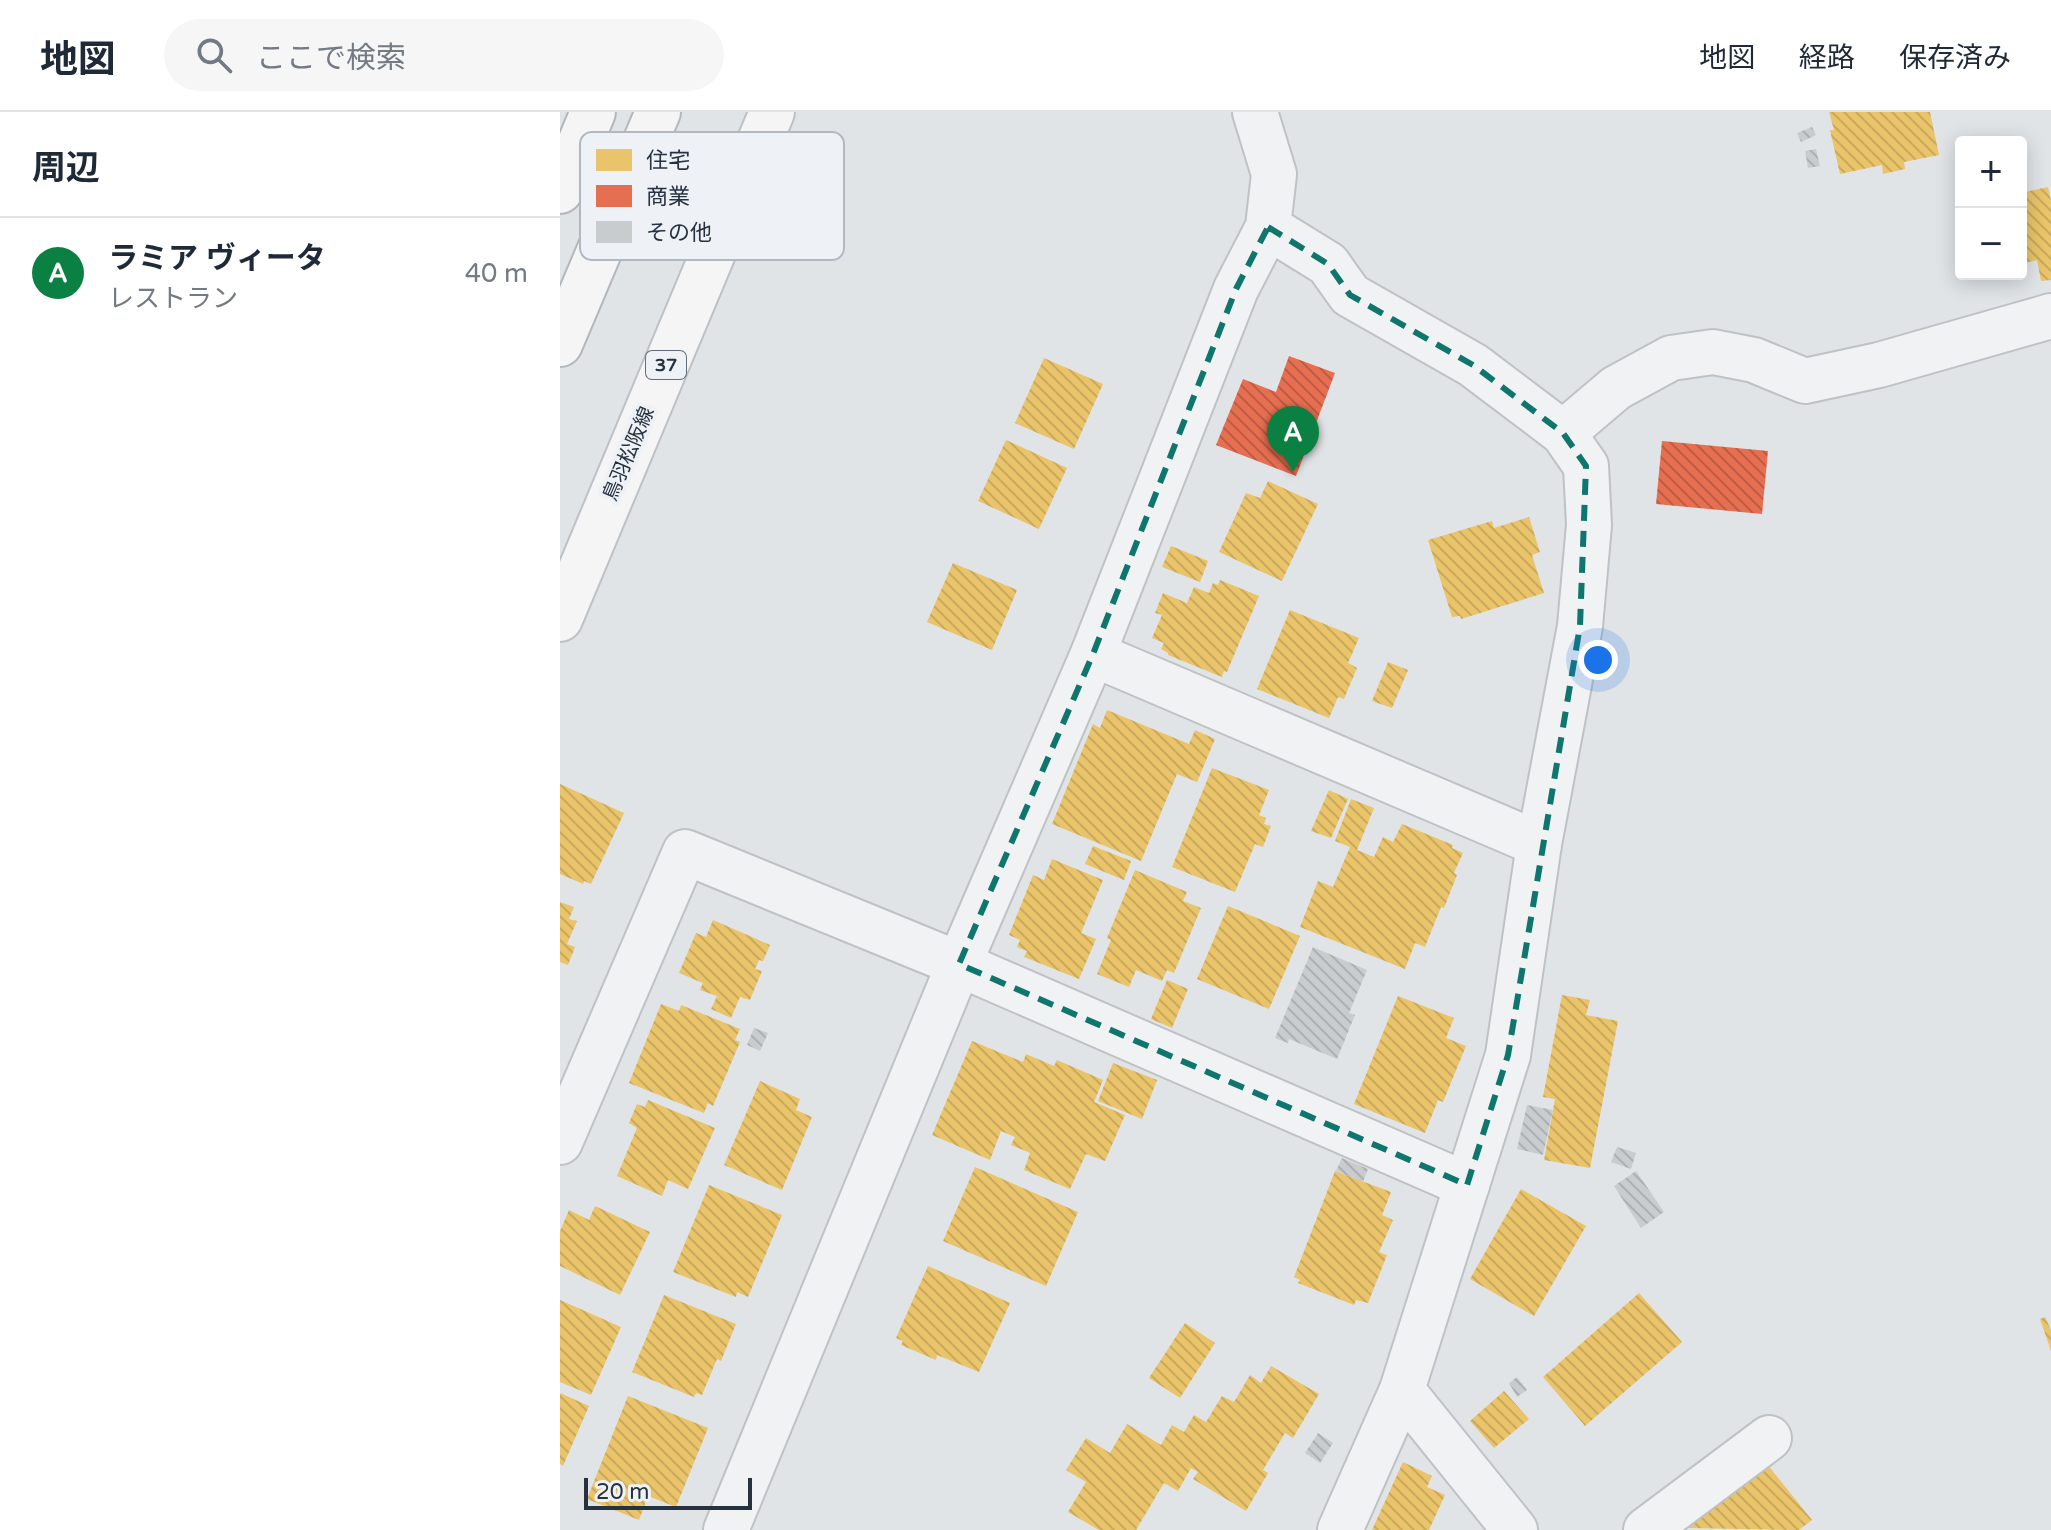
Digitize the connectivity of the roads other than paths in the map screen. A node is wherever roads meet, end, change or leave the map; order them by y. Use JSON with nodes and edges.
{"nodes":[{"id":1,"x":593,"y":112,"type":"edge"},
{"id":2,"x":658,"y":112,"type":"edge"},
{"id":3,"x":772,"y":112,"type":"edge"},
{"id":4,"x":1255,"y":112,"type":"edge"},
{"id":5,"x":585,"y":132,"type":"edge"},
{"id":6,"x":650,"y":132,"type":"edge"},
{"id":7,"x":764,"y":132,"type":"edge"},
{"id":8,"x":580,"y":143,"type":"edge"},
{"id":9,"x":560,"y":191,"type":"edge"},
{"id":10,"x":1268,"y":227,"type":"junction"},
{"id":11,"x":595,"y":260,"type":"edge"},
{"id":12,"x":710,"y":260,"type":"edge"},
{"id":13,"x":2051,"y":316,"type":"edge"},
{"id":14,"x":560,"y":344,"type":"edge"},
{"id":15,"x":1563,"y":433,"type":"junction"},
{"id":16,"x":560,"y":619,"type":"edge"},
{"id":17,"x":1093,"y":654,"type":"junction"},
{"id":18,"x":1539,"y":844,"type":"junction"},
{"id":19,"x":959,"y":964,"type":"junction"},
{"id":20,"x":560,"y":1142,"type":"edge"},
{"id":21,"x":1467,"y":1185,"type":"junction"},
{"id":22,"x":1402,"y":1390,"type":"junction"},
{"id":23,"x":1769,"y":1438,"type":"dead end"},
{"id":24,"x":726,"y":1530,"type":"edge"},
{"id":25,"x":1340,"y":1530,"type":"edge"},
{"id":26,"x":1515,"y":1530,"type":"edge"},
{"id":27,"x":1646,"y":1530,"type":"edge"}],
"edges":[{"from":1,"to":5,"type":"main road"},
{"from":2,"to":6,"type":"main road"},
{"from":3,"to":7,"type":"main road","name":"鳥羽松阪線","number":"37"},
{"from":4,"to":10,"type":"street"},
{"from":8,"to":9,"type":"main road"},
{"from":10,"to":15,"type":"street"},
{"from":10,"to":17,"type":"street"},
{"from":11,"to":14,"type":"main road"},
{"from":12,"to":16,"type":"main road","name":"鳥羽松阪線","number":"37"},
{"from":13,"to":15,"type":"street"},
{"from":15,"to":18,"type":"street"},
{"from":17,"to":18,"type":"street"},
{"from":17,"to":19,"type":"street"},
{"from":18,"to":21,"type":"street"},
{"from":19,"to":20,"type":"street"},
{"from":19,"to":21,"type":"street"},
{"from":19,"to":24,"type":"street"},
{"from":21,"to":22,"type":"street"},
{"from":22,"to":25,"type":"street"},
{"from":22,"to":26,"type":"street"},
{"from":23,"to":27,"type":"street"}]}
